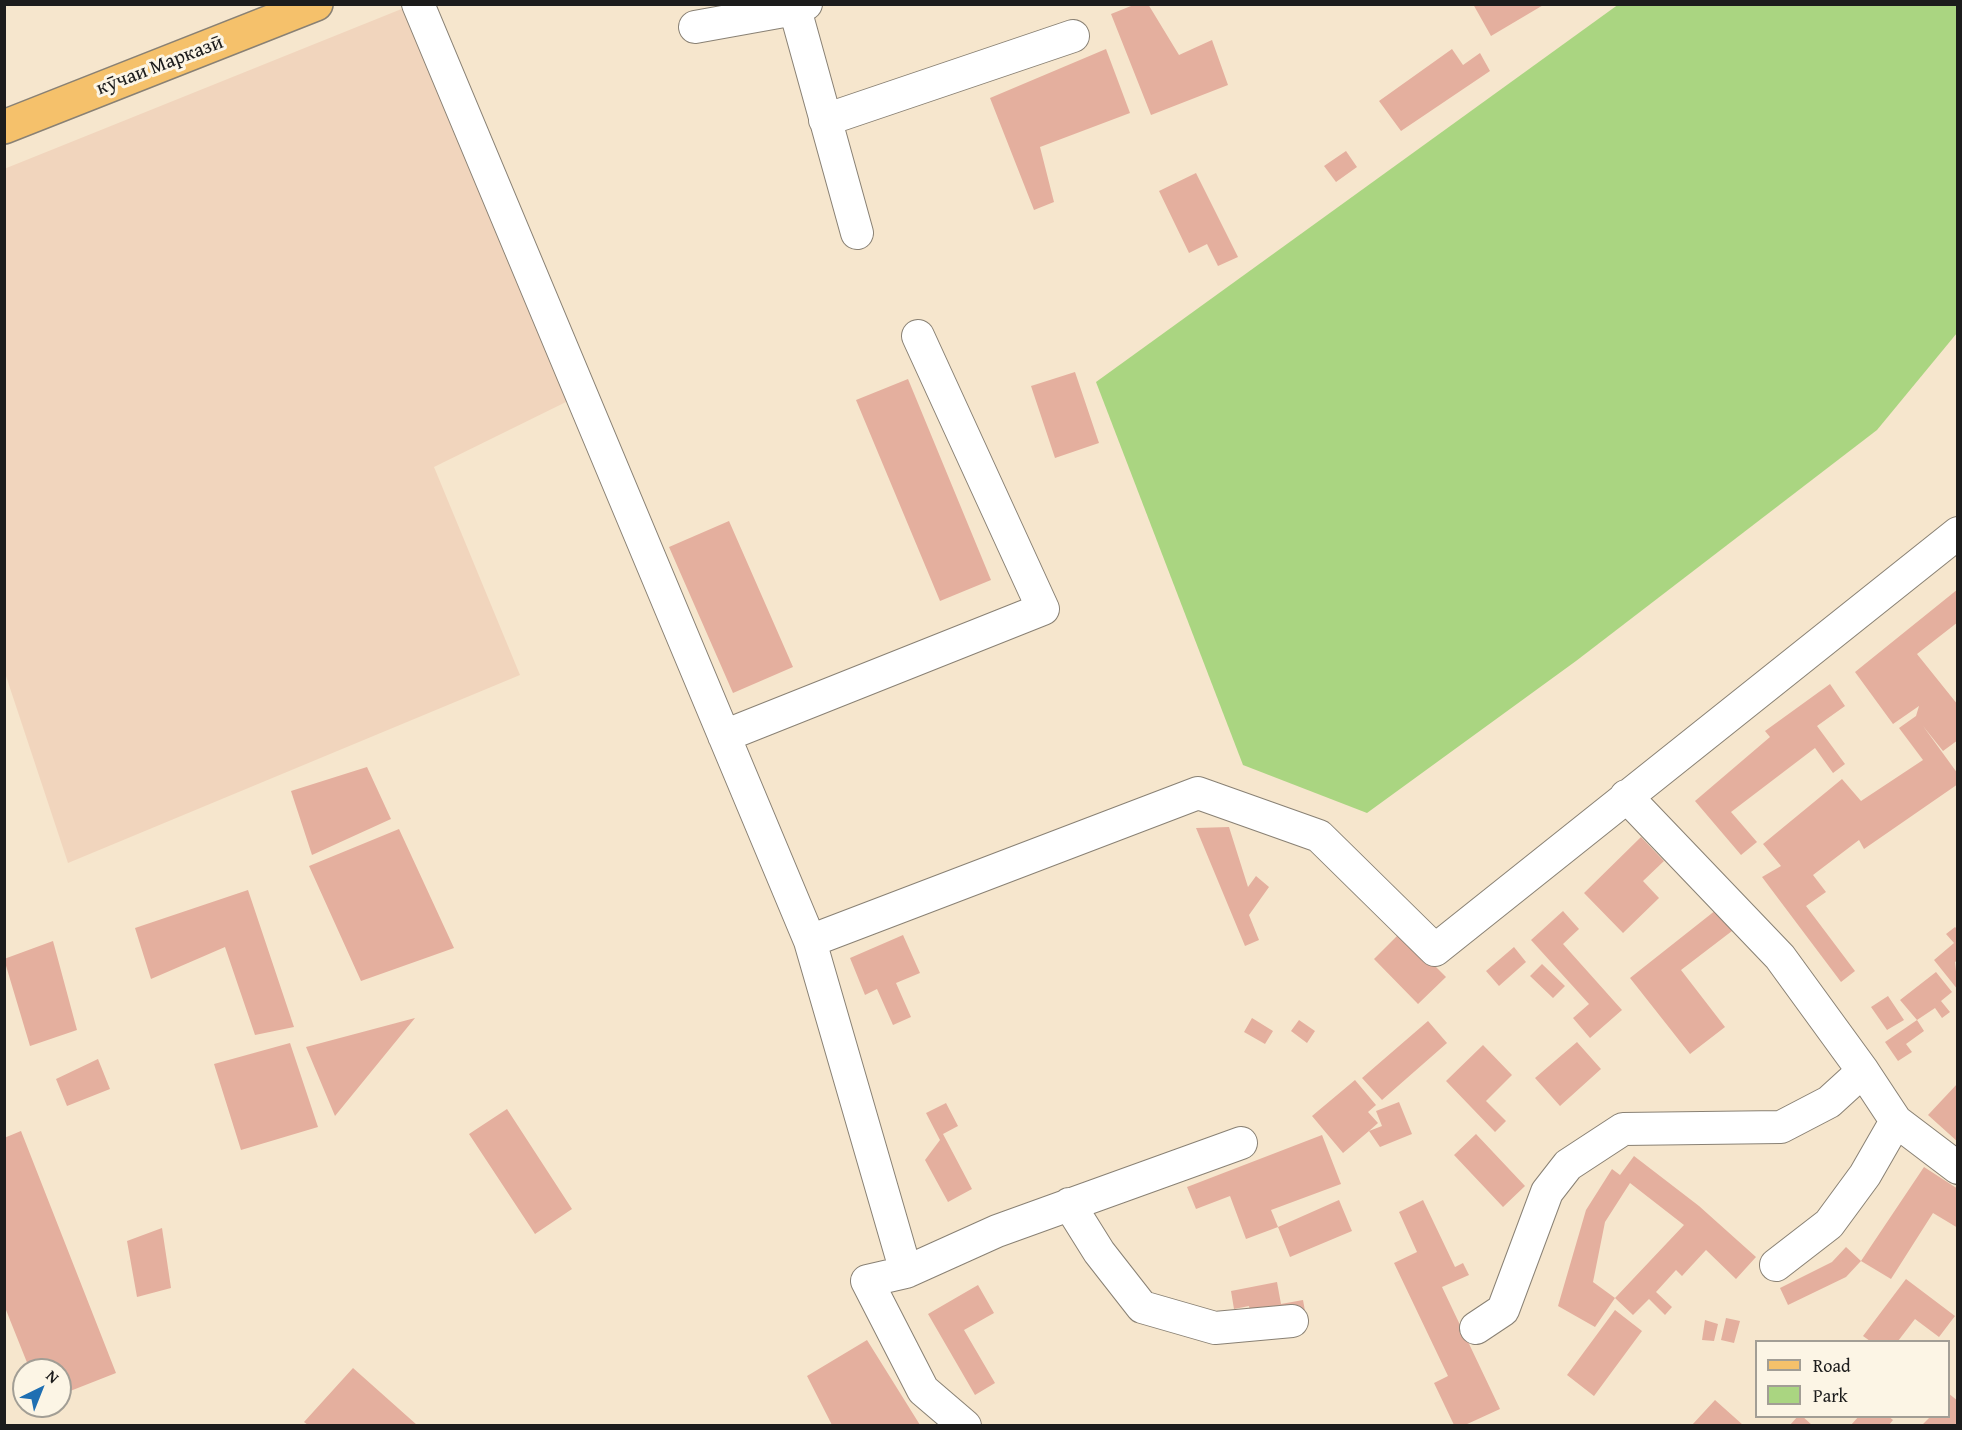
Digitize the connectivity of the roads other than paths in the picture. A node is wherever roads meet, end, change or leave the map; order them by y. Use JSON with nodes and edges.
{"nodes":[{"id":1,"x":316,"y":4,"type":"edge"},
{"id":2,"x":418,"y":4,"type":"edge"},
{"id":3,"x":798,"y":6,"type":"edge"},
{"id":4,"x":695,"y":27,"type":"dead end"},
{"id":5,"x":1073,"y":36,"type":"dead end"},
{"id":6,"x":825,"y":120,"type":"junction"},
{"id":7,"x":4,"y":127,"type":"edge"},
{"id":8,"x":857,"y":233,"type":"dead end"},
{"id":9,"x":918,"y":336,"type":"dead end"},
{"id":10,"x":1958,"y":533,"type":"edge"},
{"id":11,"x":724,"y":736,"type":"junction"},
{"id":12,"x":1626,"y":796,"type":"junction"},
{"id":13,"x":810,"y":941,"type":"junction"},
{"id":14,"x":1863,"y":1071,"type":"junction"},
{"id":15,"x":1896,"y":1121,"type":"junction"},
{"id":16,"x":1241,"y":1143,"type":"dead end"},
{"id":17,"x":1958,"y":1168,"type":"edge"},
{"id":18,"x":1069,"y":1204,"type":"junction"},
{"id":19,"x":1776,"y":1265,"type":"dead end"},
{"id":20,"x":906,"y":1272,"type":"junction"},
{"id":21,"x":1292,"y":1321,"type":"dead end"},
{"id":22,"x":1476,"y":1328,"type":"dead end"},
{"id":23,"x":966,"y":1425,"type":"edge"}],
"edges":[{"from":1,"to":7,"type":"main road","name":"кӯчаи Марказӣ"},
{"from":2,"to":11,"type":"street"},
{"from":3,"to":4,"type":"street"},
{"from":3,"to":6,"type":"street"},
{"from":5,"to":6,"type":"street"},
{"from":6,"to":8,"type":"street"},
{"from":9,"to":11,"type":"street"},
{"from":10,"to":12,"type":"street"},
{"from":11,"to":13,"type":"street"},
{"from":12,"to":13,"type":"street"},
{"from":12,"to":14,"type":"street"},
{"from":13,"to":20,"type":"street"},
{"from":14,"to":15,"type":"street"},
{"from":14,"to":22,"type":"street"},
{"from":15,"to":17,"type":"street"},
{"from":15,"to":19,"type":"street"},
{"from":16,"to":18,"type":"street"},
{"from":18,"to":20,"type":"street"},
{"from":18,"to":21,"type":"street"},
{"from":20,"to":23,"type":"street"}]}
